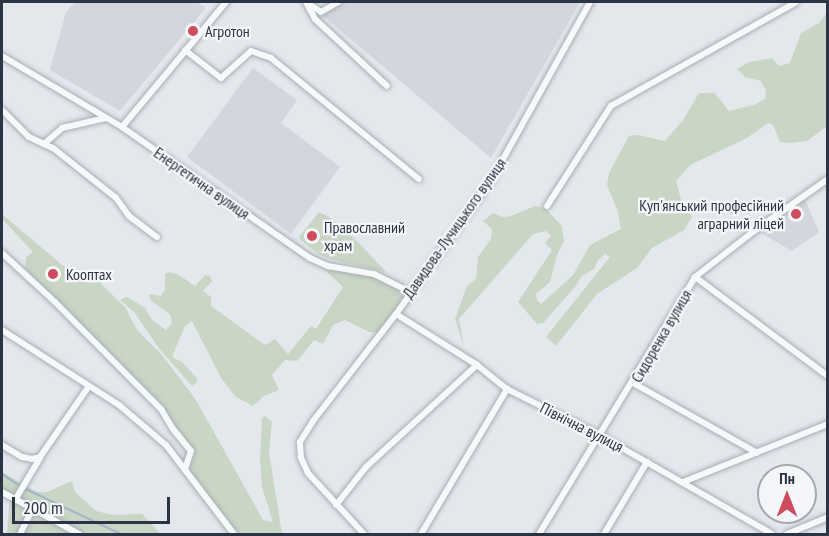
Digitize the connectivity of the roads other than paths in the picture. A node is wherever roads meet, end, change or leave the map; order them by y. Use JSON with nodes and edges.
{"nodes":[{"id":1,"x":226,"y":2,"type":"edge"},
{"id":2,"x":306,"y":2,"type":"edge"},
{"id":3,"x":338,"y":2,"type":"edge"},
{"id":4,"x":590,"y":2,"type":"edge"},
{"id":5,"x":796,"y":2,"type":"edge"},
{"id":6,"x":185,"y":50,"type":"junction"},
{"id":7,"x":2,"y":56,"type":"edge"},
{"id":8,"x":387,"y":87,"type":"dead end"},
{"id":9,"x":2,"y":110,"type":"edge"},
{"id":10,"x":107,"y":118,"type":"junction"},
{"id":11,"x":122,"y":126,"type":"junction"},
{"id":12,"x":45,"y":143,"type":"junction"},
{"id":13,"x":419,"y":179,"type":"dead end"},
{"id":14,"x":828,"y":179,"type":"edge"},
{"id":15,"x":547,"y":206,"type":"dead end"},
{"id":16,"x":157,"y":237,"type":"dead end"},
{"id":17,"x":2,"y":254,"type":"edge"},
{"id":18,"x":695,"y":277,"type":"junction"},
{"id":19,"x":410,"y":292,"type":"junction"},
{"id":20,"x":396,"y":314,"type":"junction"},
{"id":21,"x":2,"y":330,"type":"edge"},
{"id":22,"x":477,"y":365,"type":"junction"},
{"id":23,"x":828,"y":375,"type":"edge"},
{"id":24,"x":633,"y":383,"type":"junction"},
{"id":25,"x":89,"y":386,"type":"junction"},
{"id":26,"x":507,"y":389,"type":"junction"},
{"id":27,"x":828,"y":424,"type":"edge"},
{"id":28,"x":601,"y":436,"type":"junction"},
{"id":29,"x":2,"y":446,"type":"edge"},
{"id":30,"x":757,"y":453,"type":"junction"},
{"id":31,"x":40,"y":457,"type":"junction"},
{"id":32,"x":647,"y":462,"type":"junction"},
{"id":33,"x":185,"y":470,"type":"junction"},
{"id":34,"x":683,"y":482,"type":"junction"},
{"id":35,"x":2,"y":492,"type":"edge"},
{"id":36,"x":15,"y":500,"type":"junction"},
{"id":37,"x":336,"y":505,"type":"junction"},
{"id":38,"x":32,"y":510,"type":"junction"},
{"id":39,"x":828,"y":517,"type":"edge"},
{"id":40,"x":21,"y":534,"type":"edge"},
{"id":41,"x":79,"y":534,"type":"edge"},
{"id":42,"x":234,"y":534,"type":"edge"},
{"id":43,"x":364,"y":534,"type":"edge"},
{"id":44,"x":421,"y":534,"type":"edge"},
{"id":45,"x":538,"y":534,"type":"edge"},
{"id":46,"x":604,"y":534,"type":"edge"},
{"id":47,"x":772,"y":534,"type":"edge"},
{"id":48,"x":787,"y":534,"type":"edge"}],
"edges":[{"from":1,"to":6,"type":"street"},
{"from":2,"to":3,"type":"street"},
{"from":2,"to":8,"type":"street"},
{"from":4,"to":19,"type":"street","name":"Давидова-Лучицького вулиця"},
{"from":5,"to":15,"type":"street"},
{"from":6,"to":11,"type":"street"},
{"from":6,"to":13,"type":"street"},
{"from":7,"to":10,"type":"street","name":"Енергетична вулиця"},
{"from":9,"to":12,"type":"street"},
{"from":10,"to":11,"type":"street","name":"Енергетична вулиця"},
{"from":10,"to":12,"type":"street"},
{"from":11,"to":19,"type":"street","name":"Енергетична вулиця"},
{"from":12,"to":16,"type":"street"},
{"from":14,"to":18,"type":"street","name":"Сидоренка вулиця"},
{"from":17,"to":33,"type":"street"},
{"from":18,"to":23,"type":"street"},
{"from":18,"to":24,"type":"street","name":"Сидоренка вулиця"},
{"from":19,"to":20,"type":"street","name":"Давидова-Лучицького вулиця"},
{"from":20,"to":22,"type":"street","name":"Північна вулиця"},
{"from":20,"to":37,"type":"street","name":"Давидова-Лучицького вулиця"},
{"from":21,"to":25,"type":"street"},
{"from":22,"to":26,"type":"street","name":"Північна вулиця"},
{"from":22,"to":37,"type":"street"},
{"from":24,"to":28,"type":"street","name":"Сидоренка вулиця"},
{"from":24,"to":30,"type":"street"},
{"from":25,"to":31,"type":"street"},
{"from":25,"to":33,"type":"street"},
{"from":26,"to":28,"type":"street","name":"Північна вулиця"},
{"from":26,"to":44,"type":"street"},
{"from":27,"to":30,"type":"street"},
{"from":28,"to":32,"type":"street","name":"Північна вулиця"},
{"from":28,"to":45,"type":"street","name":"Сидоренка вулиця"},
{"from":29,"to":31,"type":"street"},
{"from":30,"to":34,"type":"street"},
{"from":31,"to":36,"type":"street"},
{"from":32,"to":34,"type":"street","name":"Північна вулиця"},
{"from":32,"to":46,"type":"street"},
{"from":33,"to":42,"type":"street"},
{"from":34,"to":47,"type":"street","name":"Північна вулиця"},
{"from":35,"to":36,"type":"street"},
{"from":36,"to":38,"type":"street"},
{"from":37,"to":43,"type":"street"},
{"from":38,"to":40,"type":"street"},
{"from":38,"to":41,"type":"street"},
{"from":39,"to":48,"type":"street"}]}
